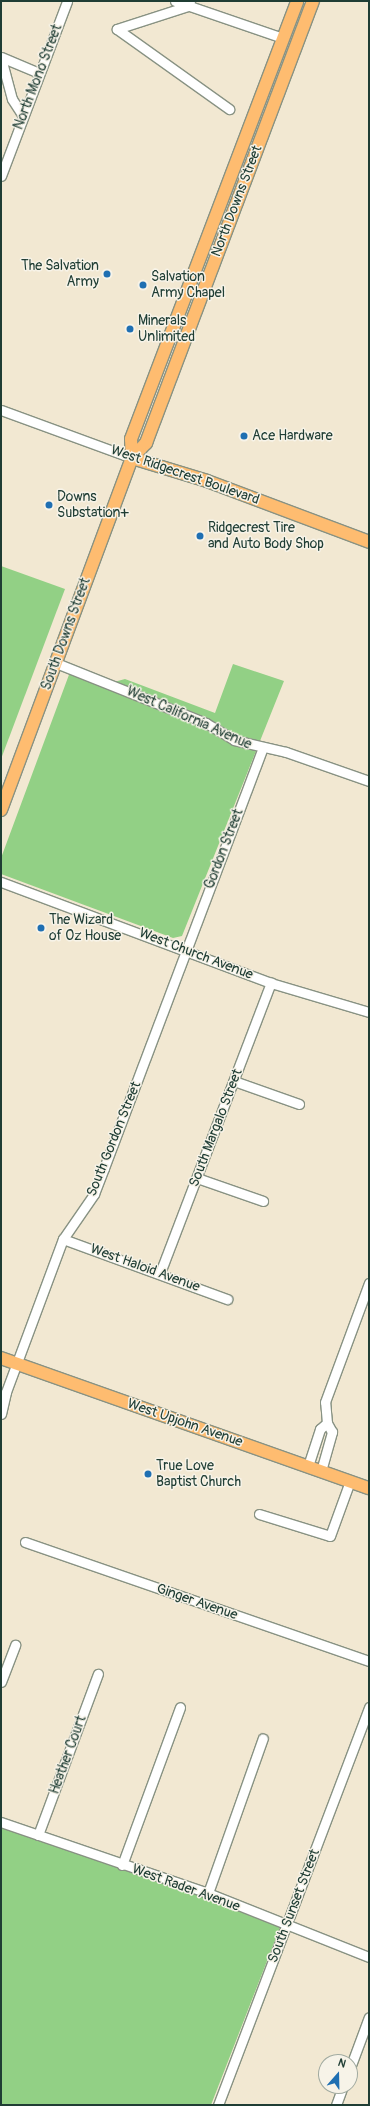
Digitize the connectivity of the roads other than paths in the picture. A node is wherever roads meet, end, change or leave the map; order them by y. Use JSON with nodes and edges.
{"nodes":[{"id":1,"x":67,"y":1,"type":"edge"},
{"id":2,"x":175,"y":1,"type":"edge"},
{"id":3,"x":297,"y":1,"type":"edge"},
{"id":4,"x":313,"y":1,"type":"edge"},
{"id":5,"x":189,"y":4,"type":"edge"},
{"id":6,"x":283,"y":38,"type":"junction"},
{"id":7,"x":1,"y":57,"type":"edge"},
{"id":8,"x":39,"y":73,"type":"junction"},
{"id":9,"x":229,"y":109,"type":"dead end"},
{"id":10,"x":23,"y":116,"type":"junction"},
{"id":11,"x":1,"y":176,"type":"edge"},
{"id":12,"x":1,"y":410,"type":"edge"},
{"id":13,"x":132,"y":458,"type":"junction"},
{"id":14,"x":369,"y":542,"type":"edge"},
{"id":15,"x":56,"y":663,"type":"junction"},
{"id":16,"x":263,"y":748,"type":"junction"},
{"id":17,"x":369,"y":781,"type":"edge"},
{"id":18,"x":1,"y":810,"type":"edge"},
{"id":19,"x":1,"y":882,"type":"edge"},
{"id":20,"x":186,"y":950,"type":"junction"},
{"id":21,"x":271,"y":983,"type":"junction"},
{"id":22,"x":369,"y":1012,"type":"edge"},
{"id":23,"x":234,"y":1081,"type":"junction"},
{"id":24,"x":299,"y":1104,"type":"dead end"},
{"id":25,"x":197,"y":1178,"type":"junction"},
{"id":26,"x":263,"y":1201,"type":"dead end"},
{"id":27,"x":63,"y":1239,"type":"junction"},
{"id":28,"x":160,"y":1273,"type":"junction"},
{"id":29,"x":369,"y":1283,"type":"edge"},
{"id":30,"x":227,"y":1298,"type":"dead end"},
{"id":31,"x":1,"y":1358,"type":"edge"},
{"id":32,"x":16,"y":1364,"type":"junction"},
{"id":33,"x":1,"y":1414,"type":"edge"},
{"id":34,"x":327,"y":1423,"type":"junction"},
{"id":35,"x":308,"y":1466,"type":"junction"},
{"id":36,"x":321,"y":1471,"type":"junction"},
{"id":37,"x":350,"y":1481,"type":"junction"},
{"id":38,"x":369,"y":1488,"type":"edge"},
{"id":39,"x":260,"y":1514,"type":"dead end"},
{"id":40,"x":25,"y":1542,"type":"dead end"},
{"id":41,"x":15,"y":1645,"type":"dead end"},
{"id":42,"x":369,"y":1661,"type":"edge"},
{"id":43,"x":98,"y":1674,"type":"dead end"},
{"id":44,"x":1,"y":1682,"type":"edge"},
{"id":45,"x":180,"y":1706,"type":"dead end"},
{"id":46,"x":369,"y":1706,"type":"edge"},
{"id":47,"x":263,"y":1738,"type":"dead end"},
{"id":48,"x":1,"y":1822,"type":"edge"},
{"id":49,"x":38,"y":1835,"type":"junction"},
{"id":50,"x":122,"y":1865,"type":"junction"},
{"id":51,"x":208,"y":1893,"type":"junction"},
{"id":52,"x":287,"y":1922,"type":"junction"},
{"id":53,"x":369,"y":1957,"type":"edge"},
{"id":54,"x":369,"y":2017,"type":"edge"},
{"id":55,"x":355,"y":2054,"type":"edge"},
{"id":56,"x":340,"y":2094,"type":"edge"},
{"id":57,"x":218,"y":2105,"type":"edge"},
{"id":58,"x":336,"y":2105,"type":"edge"}],
"edges":[{"from":1,"to":8,"type":"street","name":"North Mono Street"},
{"from":2,"to":5,"type":"street"},
{"from":3,"to":6,"type":"main road","name":"North Downs Street"},
{"from":4,"to":13,"type":"main road","name":"North Downs Street"},
{"from":5,"to":6,"type":"street"},
{"from":5,"to":9,"type":"street"},
{"from":6,"to":13,"type":"main road","name":"North Downs Street"},
{"from":7,"to":8,"type":"street"},
{"from":7,"to":10,"type":"street"},
{"from":8,"to":10,"type":"street","name":"North Mono Street"},
{"from":10,"to":11,"type":"street","name":"North Mono Street"},
{"from":12,"to":13,"type":"street","name":"West Ridgecrest Boulevard"},
{"from":13,"to":14,"type":"main road","name":"West Ridgecrest Boulevard"},
{"from":13,"to":15,"type":"main road","name":"South Downs Street"},
{"from":15,"to":16,"type":"street","name":"West California Avenue"},
{"from":15,"to":18,"type":"main road","name":"South Downs Street"},
{"from":16,"to":17,"type":"street","name":"West California Avenue"},
{"from":16,"to":20,"type":"street","name":"Gordon Street"},
{"from":19,"to":20,"type":"street","name":"West Church Avenue"},
{"from":20,"to":21,"type":"street","name":"West Church Avenue"},
{"from":20,"to":27,"type":"street","name":"South Gordon Street"},
{"from":21,"to":22,"type":"street","name":"West Church Avenue"},
{"from":21,"to":23,"type":"street","name":"South Margalo Street"},
{"from":23,"to":24,"type":"street"},
{"from":23,"to":25,"type":"street","name":"South Margalo Street"},
{"from":25,"to":26,"type":"street"},
{"from":25,"to":28,"type":"street","name":"South Margalo Street"},
{"from":27,"to":28,"type":"street","name":"West Haloid Avenue"},
{"from":27,"to":32,"type":"street","name":"South Gordon Street"},
{"from":28,"to":30,"type":"street","name":"West Haloid Avenue"},
{"from":29,"to":34,"type":"street"},
{"from":31,"to":32,"type":"main road","name":"West Upjohn Avenue"},
{"from":32,"to":33,"type":"street","name":"South Gordon Street"},
{"from":32,"to":35,"type":"main road","name":"West Upjohn Avenue"},
{"from":34,"to":35,"type":"street"},
{"from":34,"to":36,"type":"street"},
{"from":35,"to":36,"type":"main road","name":"West Upjohn Avenue"},
{"from":36,"to":37,"type":"main road","name":"West Upjohn Avenue"},
{"from":37,"to":38,"type":"main road","name":"West Upjohn Avenue"},
{"from":37,"to":39,"type":"street"},
{"from":40,"to":42,"type":"street","name":"Ginger Avenue"},
{"from":41,"to":44,"type":"street"},
{"from":43,"to":49,"type":"street","name":"Heather Court"},
{"from":45,"to":50,"type":"street"},
{"from":46,"to":52,"type":"street","name":"South Sunset Street"},
{"from":47,"to":51,"type":"street"},
{"from":48,"to":49,"type":"street","name":"West Rader Avenue"},
{"from":49,"to":50,"type":"street","name":"West Rader Avenue"},
{"from":50,"to":51,"type":"street","name":"West Rader Avenue"},
{"from":51,"to":52,"type":"street","name":"West Rader Avenue"},
{"from":52,"to":53,"type":"street","name":"West Rader Avenue"},
{"from":52,"to":57,"type":"street","name":"South Sunset Street"},
{"from":54,"to":55,"type":"street"},
{"from":56,"to":58,"type":"street"}]}
